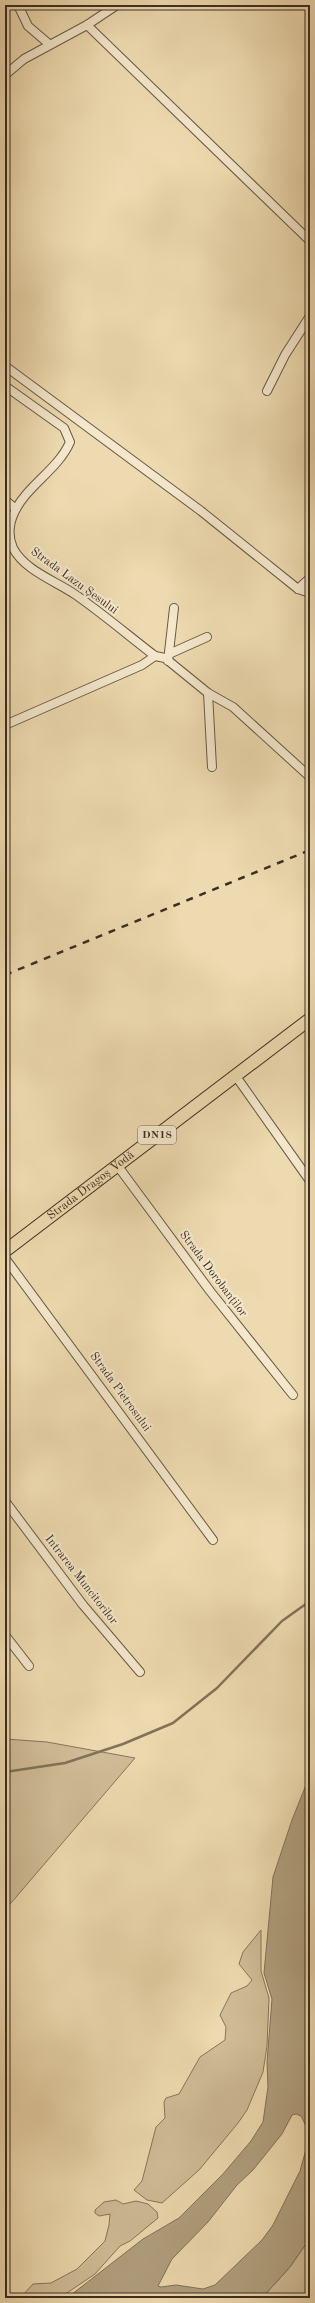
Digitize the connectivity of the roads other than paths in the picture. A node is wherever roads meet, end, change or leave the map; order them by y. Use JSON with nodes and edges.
{"nodes":[{"id":1,"x":18,"y":5,"type":"edge"},
{"id":2,"x":117,"y":5,"type":"edge"},
{"id":3,"x":88,"y":25,"type":"junction"},
{"id":4,"x":49,"y":44,"type":"junction"},
{"id":5,"x":5,"y":75,"type":"edge"},
{"id":6,"x":310,"y":242,"type":"edge"},
{"id":7,"x":310,"y":316,"type":"edge"},
{"id":8,"x":5,"y":366,"type":"edge"},
{"id":9,"x":5,"y":386,"type":"edge"},
{"id":10,"x":267,"y":392,"type":"dead end"},
{"id":11,"x":5,"y":500,"type":"edge"},
{"id":12,"x":16,"y":508,"type":"junction"},
{"id":13,"x":310,"y":578,"type":"edge"},
{"id":14,"x":298,"y":589,"type":"junction"},
{"id":15,"x":310,"y":593,"type":"edge"},
{"id":16,"x":174,"y":608,"type":"dead end"},
{"id":17,"x":206,"y":637,"type":"dead end"},
{"id":18,"x":155,"y":656,"type":"junction"},
{"id":19,"x":169,"y":658,"type":"junction"},
{"id":20,"x":208,"y":693,"type":"junction"},
{"id":21,"x":5,"y":725,"type":"edge"},
{"id":22,"x":212,"y":767,"type":"dead end"},
{"id":23,"x":310,"y":777,"type":"edge"},
{"id":24,"x":310,"y":1019,"type":"edge"},
{"id":25,"x":236,"y":1075,"type":"junction"},
{"id":26,"x":117,"y":1165,"type":"junction"},
{"id":27,"x":310,"y":1181,"type":"edge"},
{"id":28,"x":5,"y":1251,"type":"edge"},
{"id":29,"x":5,"y":1258,"type":"edge"},
{"id":30,"x":293,"y":1395,"type":"dead end"},
{"id":31,"x":5,"y":1501,"type":"edge"},
{"id":32,"x":213,"y":1540,"type":"dead end"},
{"id":33,"x":5,"y":1635,"type":"edge"},
{"id":34,"x":29,"y":1666,"type":"dead end"},
{"id":35,"x":140,"y":1672,"type":"dead end"}],
"edges":[{"from":1,"to":4,"type":"street"},
{"from":2,"to":3,"type":"street"},
{"from":3,"to":4,"type":"street"},
{"from":3,"to":6,"type":"street"},
{"from":4,"to":5,"type":"street"},
{"from":7,"to":10,"type":"street"},
{"from":8,"to":14,"type":"street"},
{"from":9,"to":12,"type":"street","name":"Strada Lazu Șesului"},
{"from":11,"to":12,"type":"street"},
{"from":12,"to":18,"type":"street","name":"Strada Lazu Șesului"},
{"from":13,"to":14,"type":"street"},
{"from":14,"to":15,"type":"street"},
{"from":16,"to":19,"type":"street"},
{"from":17,"to":19,"type":"street"},
{"from":18,"to":19,"type":"street","name":"Strada Lazu Șesului"},
{"from":18,"to":21,"type":"street"},
{"from":19,"to":20,"type":"street","name":"Strada Lazu Șesului"},
{"from":20,"to":22,"type":"street"},
{"from":20,"to":23,"type":"street","name":"Strada Lazu Șesului"},
{"from":24,"to":25,"type":"main road","name":"Strada Dragoș Vodă","number":"DN18"},
{"from":25,"to":26,"type":"main road","name":"Strada Dragoș Vodă","number":"DN18"},
{"from":25,"to":27,"type":"street"},
{"from":26,"to":28,"type":"main road","name":"Strada Dragoș Vodă","number":"DN18"},
{"from":26,"to":30,"type":"street","name":"Strada Dorobanților"},
{"from":29,"to":32,"type":"street","name":"Strada Pietrosului"},
{"from":31,"to":35,"type":"street","name":"Intrarea Muncitorilor"},
{"from":33,"to":34,"type":"street"}]}
